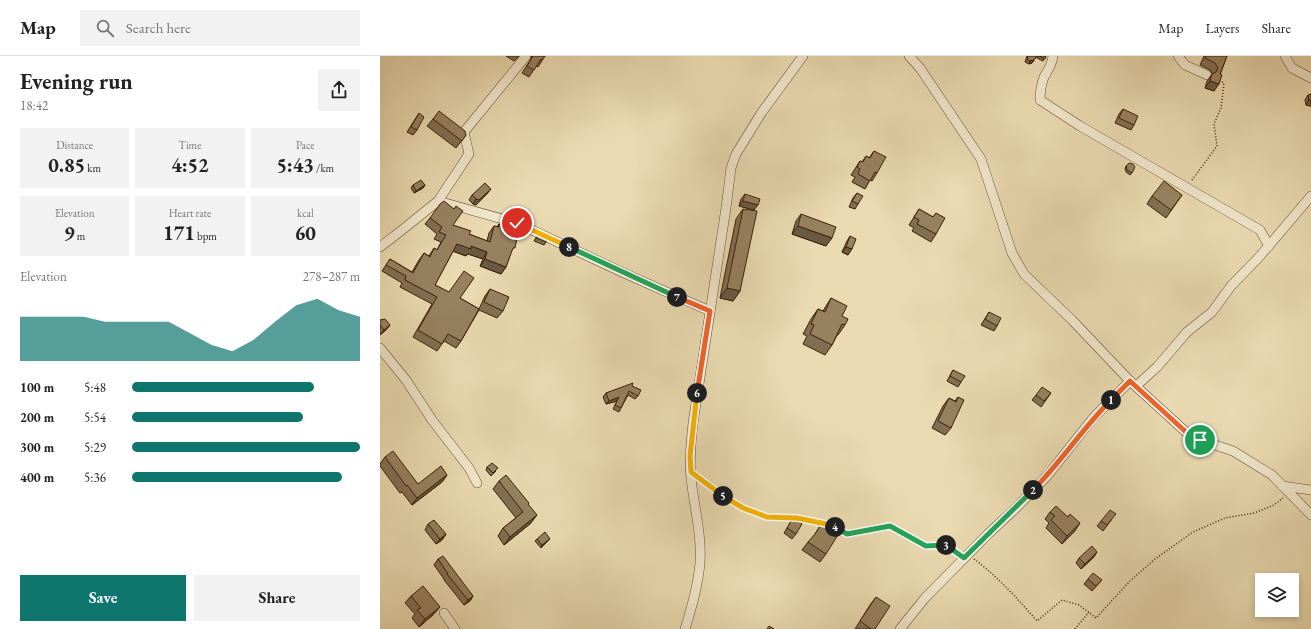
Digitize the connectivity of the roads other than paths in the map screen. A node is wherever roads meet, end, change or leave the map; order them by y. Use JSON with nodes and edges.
{"nodes":[{"id":1,"x":526,"y":56,"type":"edge"},
{"id":2,"x":803,"y":56,"type":"edge"},
{"id":3,"x":909,"y":56,"type":"edge"},
{"id":4,"x":1053,"y":56,"type":"edge"},
{"id":5,"x":1178,"y":56,"type":"edge"},
{"id":6,"x":1284,"y":56,"type":"edge"},
{"id":7,"x":1207,"y":75,"type":"road end"},
{"id":8,"x":1311,"y":78,"type":"edge"},
{"id":9,"x":1311,"y":196,"type":"edge"},
{"id":10,"x":438,"y":201,"type":"junction"},
{"id":11,"x":1269,"y":246,"type":"junction"},
{"id":12,"x":380,"y":247,"type":"edge"},
{"id":13,"x":710,"y":311,"type":"junction"},
{"id":14,"x":380,"y":348,"type":"edge"},
{"id":15,"x":1133,"y":384,"type":"junction"},
{"id":16,"x":477,"y":483,"type":"dead end"},
{"id":17,"x":1285,"y":489,"type":"junction"},
{"id":18,"x":1311,"y":490,"type":"edge"},
{"id":19,"x":1311,"y":515,"type":"edge"},
{"id":20,"x":444,"y":613,"type":"dead end"},
{"id":21,"x":454,"y":629,"type":"edge"},
{"id":22,"x":685,"y":629,"type":"edge"},
{"id":23,"x":900,"y":629,"type":"edge"}],
"edges":[{"from":1,"to":10,"type":"street"},
{"from":2,"to":13,"type":"street"},
{"from":3,"to":15,"type":"street"},
{"from":4,"to":11,"type":"street"},
{"from":5,"to":7,"type":"street"},
{"from":6,"to":8,"type":"street"},
{"from":9,"to":11,"type":"street"},
{"from":10,"to":12,"type":"street"},
{"from":10,"to":13,"type":"street"},
{"from":11,"to":15,"type":"street"},
{"from":13,"to":22,"type":"street"},
{"from":14,"to":16,"type":"street"},
{"from":15,"to":17,"type":"street"},
{"from":15,"to":23,"type":"street"},
{"from":17,"to":18,"type":"street"},
{"from":17,"to":19,"type":"street"},
{"from":20,"to":21,"type":"street"}]}
